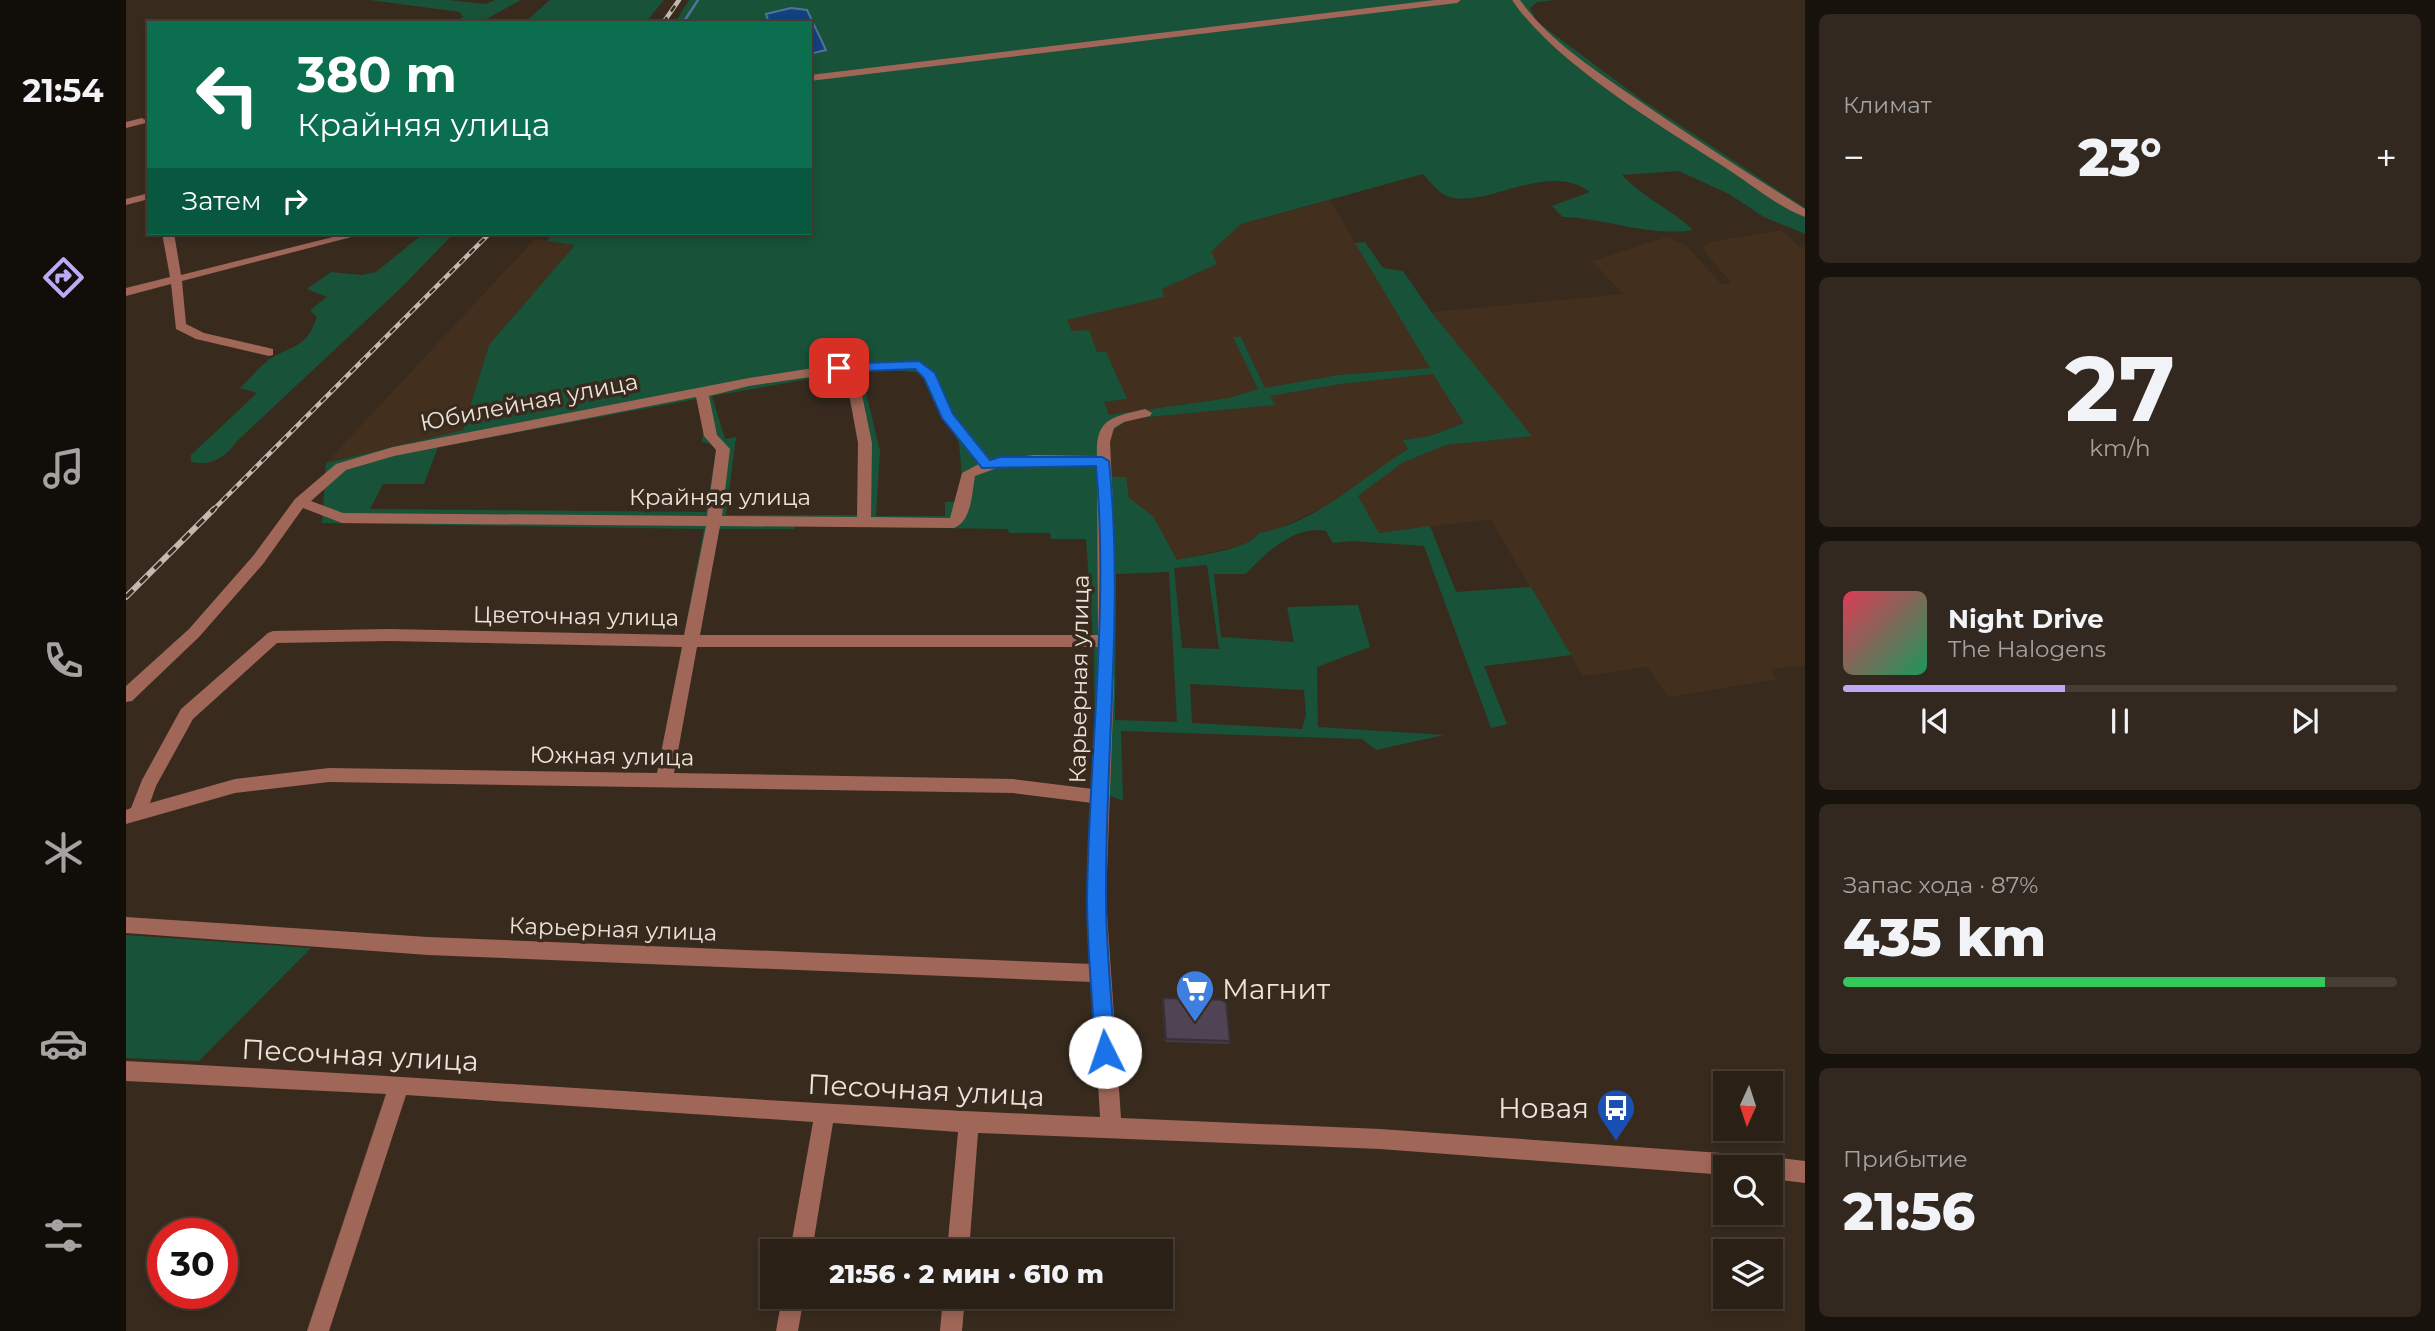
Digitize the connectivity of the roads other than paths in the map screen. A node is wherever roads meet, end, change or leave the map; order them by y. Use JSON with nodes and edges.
{"nodes":[{"id":1,"x":1457,"y":0,"type":"edge"},
{"id":2,"x":1516,"y":0,"type":"edge"},
{"id":3,"x":812,"y":78,"type":"edge"},
{"id":4,"x":142,"y":121,"type":"dead end"},
{"id":5,"x":126,"y":125,"type":"edge"},
{"id":6,"x":147,"y":197,"type":"edge"},
{"id":7,"x":126,"y":202,"type":"edge"},
{"id":8,"x":1805,"y":214,"type":"edge"},
{"id":9,"x":168,"y":235,"type":"edge"},
{"id":10,"x":353,"y":235,"type":"edge"},
{"id":11,"x":176,"y":279,"type":"junction"},
{"id":12,"x":126,"y":292,"type":"edge"},
{"id":13,"x":269,"y":352,"type":"dead end"},
{"id":14,"x":850,"y":368,"type":"junction"},
{"id":15,"x":707,"y":391,"type":"junction"},
{"id":16,"x":1145,"y":412,"type":"dead end"},
{"id":17,"x":1102,"y":461,"type":"junction"},
{"id":18,"x":987,"y":465,"type":"junction"},
{"id":19,"x":300,"y":502,"type":"junction"},
{"id":20,"x":715,"y":520,"type":"junction"},
{"id":21,"x":864,"y":521,"type":"junction"},
{"id":22,"x":691,"y":641,"type":"junction"},
{"id":23,"x":1105,"y":641,"type":"junction"},
{"id":24,"x":126,"y":696,"type":"edge"},
{"id":25,"x":664,"y":779,"type":"junction"},
{"id":26,"x":1102,"y":797,"type":"junction"},
{"id":27,"x":131,"y":816,"type":"edge"},
{"id":28,"x":126,"y":925,"type":"edge"},
{"id":29,"x":1099,"y":973,"type":"junction"},
{"id":30,"x":126,"y":1071,"type":"edge"},
{"id":31,"x":399,"y":1085,"type":"junction"},
{"id":32,"x":825,"y":1112,"type":"junction"},
{"id":33,"x":969,"y":1122,"type":"junction"},
{"id":34,"x":1111,"y":1129,"type":"junction"},
{"id":35,"x":1713,"y":1163,"type":"edge"},
{"id":36,"x":1783,"y":1169,"type":"edge"},
{"id":37,"x":1805,"y":1172,"type":"edge"},
{"id":38,"x":803,"y":1239,"type":"edge"},
{"id":39,"x":959,"y":1239,"type":"edge"},
{"id":40,"x":791,"y":1309,"type":"edge"},
{"id":41,"x":953,"y":1309,"type":"edge"},
{"id":42,"x":318,"y":1331,"type":"edge"},
{"id":43,"x":787,"y":1331,"type":"edge"},
{"id":44,"x":951,"y":1331,"type":"edge"}],
"edges":[{"from":1,"to":3,"type":"street"},
{"from":2,"to":8,"type":"street"},
{"from":4,"to":5,"type":"street"},
{"from":6,"to":7,"type":"street"},
{"from":9,"to":11,"type":"street"},
{"from":10,"to":11,"type":"street"},
{"from":11,"to":12,"type":"street"},
{"from":11,"to":13,"type":"street"},
{"from":14,"to":15,"type":"street","name":"Юбилейная улица"},
{"from":14,"to":18,"type":"street","name":"Юбилейная улица"},
{"from":14,"to":21,"type":"street"},
{"from":15,"to":19,"type":"street","name":"Юбилейная улица"},
{"from":15,"to":20,"type":"street"},
{"from":16,"to":17,"type":"street","name":"Карьерная улица"},
{"from":17,"to":18,"type":"street"},
{"from":17,"to":23,"type":"street","name":"Карьерная улица"},
{"from":18,"to":21,"type":"street","name":"Крайняя улица"},
{"from":19,"to":20,"type":"street","name":"Крайняя улица"},
{"from":19,"to":24,"type":"street","name":"Юбилейная улица"},
{"from":20,"to":21,"type":"street","name":"Крайняя улица"},
{"from":20,"to":22,"type":"street"},
{"from":22,"to":23,"type":"street","name":"Цветочная улица"},
{"from":22,"to":25,"type":"street"},
{"from":22,"to":27,"type":"street","name":"Цветочная улица"},
{"from":23,"to":26,"type":"street","name":"Карьерная улица"},
{"from":25,"to":26,"type":"street","name":"Южная улица"},
{"from":25,"to":27,"type":"street","name":"Южная улица"},
{"from":26,"to":29,"type":"street","name":"Карьерная улица"},
{"from":28,"to":29,"type":"street","name":"Карьерная улица"},
{"from":29,"to":34,"type":"street","name":"Карьерная улица"},
{"from":30,"to":31,"type":"street","name":"Песочная улица"},
{"from":31,"to":32,"type":"street","name":"Песочная улица"},
{"from":31,"to":42,"type":"street"},
{"from":32,"to":33,"type":"street","name":"Песочная улица"},
{"from":32,"to":38,"type":"street"},
{"from":33,"to":34,"type":"street","name":"Песочная улица"},
{"from":33,"to":39,"type":"street"},
{"from":34,"to":35,"type":"street","name":"Песочная улица"},
{"from":36,"to":37,"type":"street"},
{"from":40,"to":43,"type":"street"},
{"from":41,"to":44,"type":"street"}]}
